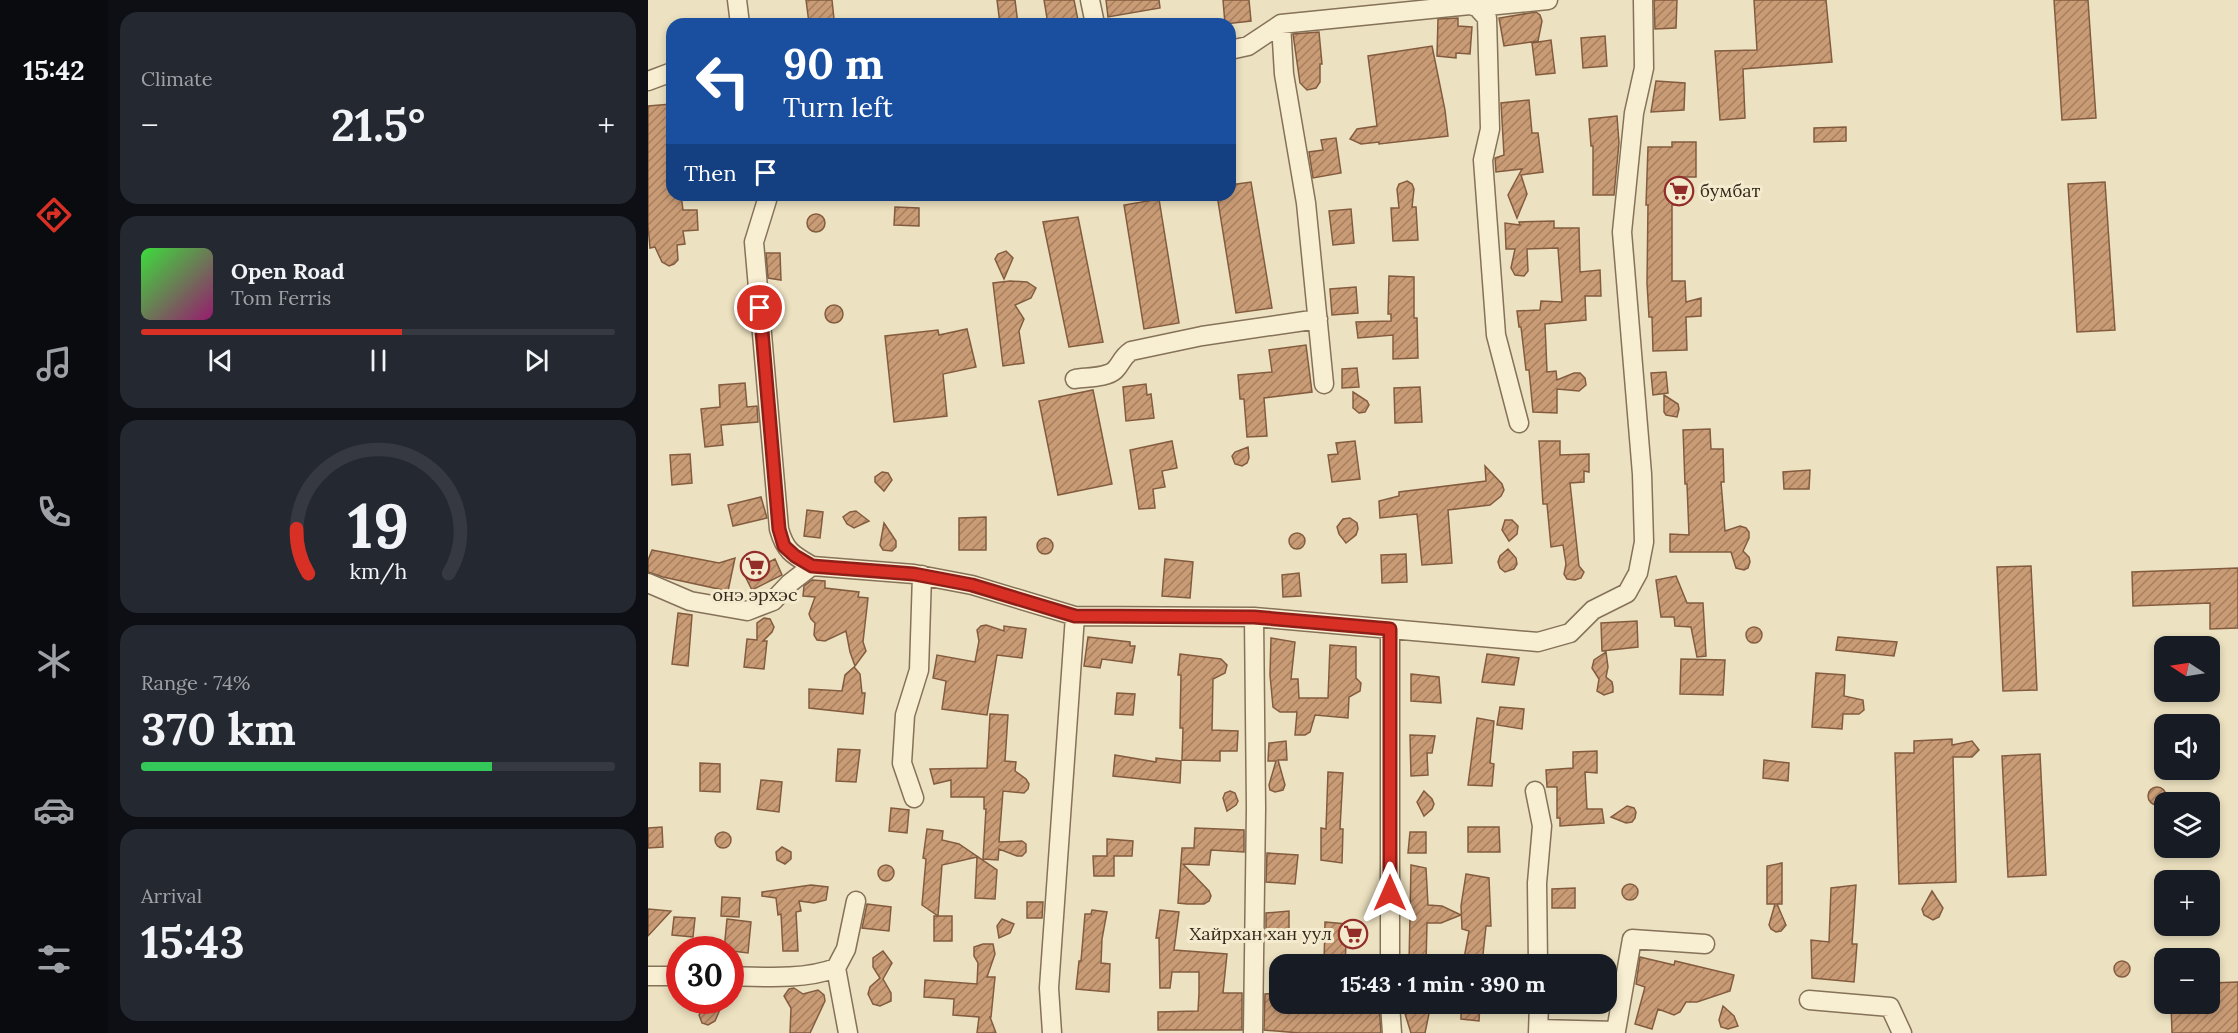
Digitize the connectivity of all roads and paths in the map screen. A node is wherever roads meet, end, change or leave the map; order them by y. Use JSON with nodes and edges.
{"nodes":[{"id":1,"x":737,"y":0,"type":"edge"},
{"id":2,"x":1090,"y":0,"type":"edge"},
{"id":3,"x":1548,"y":0,"type":"edge"},
{"id":4,"x":1643,"y":0,"type":"edge"},
{"id":5,"x":1476,"y":7,"type":"junction"},
{"id":6,"x":739,"y":18,"type":"edge"},
{"id":7,"x":1094,"y":18,"type":"edge"},
{"id":8,"x":1281,"y":24,"type":"junction"},
{"id":9,"x":1236,"y":49,"type":"edge"},
{"id":10,"x":666,"y":74,"type":"edge"},
{"id":11,"x":648,"y":81,"type":"edge"},
{"id":12,"x":768,"y":201,"type":"edge"},
{"id":13,"x":1318,"y":319,"type":"junction"},
{"id":14,"x":1075,"y":379,"type":"dead end"},
{"id":15,"x":1324,"y":384,"type":"dead end"},
{"id":16,"x":1520,"y":423,"type":"dead end"},
{"id":17,"x":812,"y":566,"type":"junction"},
{"id":18,"x":922,"y":576,"type":"junction"},
{"id":19,"x":648,"y":583,"type":"edge"},
{"id":20,"x":1075,"y":616,"type":"junction"},
{"id":21,"x":1254,"y":617,"type":"junction"},
{"id":22,"x":1390,"y":629,"type":"junction"},
{"id":23,"x":1535,"y":791,"type":"dead end"},
{"id":24,"x":914,"y":798,"type":"dead end"},
{"id":25,"x":856,"y":901,"type":"dead end"},
{"id":26,"x":1705,"y":944,"type":"dead end"},
{"id":27,"x":1390,"y":954,"type":"edge"},
{"id":28,"x":1538,"y":954,"type":"edge"},
{"id":29,"x":836,"y":968,"type":"junction"},
{"id":30,"x":648,"y":976,"type":"edge"},
{"id":31,"x":666,"y":976,"type":"edge"},
{"id":32,"x":744,"y":976,"type":"edge"},
{"id":33,"x":1809,"y":999,"type":"dead end"},
{"id":34,"x":1391,"y":1014,"type":"edge"},
{"id":35,"x":1539,"y":1014,"type":"edge"},
{"id":36,"x":1539,"y":1031,"type":"edge"},
{"id":37,"x":1620,"y":1032,"type":"edge"},
{"id":38,"x":848,"y":1033,"type":"edge"},
{"id":39,"x":1052,"y":1033,"type":"edge"},
{"id":40,"x":1252,"y":1033,"type":"edge"},
{"id":41,"x":1392,"y":1033,"type":"edge"},
{"id":42,"x":1902,"y":1033,"type":"edge"}],
"edges":[{"from":1,"to":6,"type":"street"},
{"from":2,"to":7,"type":"street"},
{"from":3,"to":5,"type":"street"},
{"from":4,"to":22,"type":"street"},
{"from":5,"to":8,"type":"street"},
{"from":5,"to":16,"type":"street"},
{"from":8,"to":9,"type":"street"},
{"from":8,"to":13,"type":"street"},
{"from":10,"to":11,"type":"street"},
{"from":12,"to":17,"type":"street"},
{"from":13,"to":14,"type":"street"},
{"from":13,"to":15,"type":"street"},
{"from":17,"to":18,"type":"street"},
{"from":17,"to":19,"type":"street"},
{"from":18,"to":20,"type":"street"},
{"from":18,"to":24,"type":"street"},
{"from":20,"to":21,"type":"street"},
{"from":20,"to":39,"type":"street"},
{"from":21,"to":22,"type":"street"},
{"from":21,"to":40,"type":"street"},
{"from":22,"to":27,"type":"street"},
{"from":23,"to":28,"type":"street"},
{"from":25,"to":29,"type":"street"},
{"from":26,"to":37,"type":"street"},
{"from":29,"to":32,"type":"street"},
{"from":29,"to":38,"type":"street"},
{"from":30,"to":31,"type":"street"},
{"from":33,"to":42,"type":"street"},
{"from":34,"to":41,"type":"street"},
{"from":35,"to":36,"type":"street"},
{"from":36,"to":37,"type":"street"}]}
